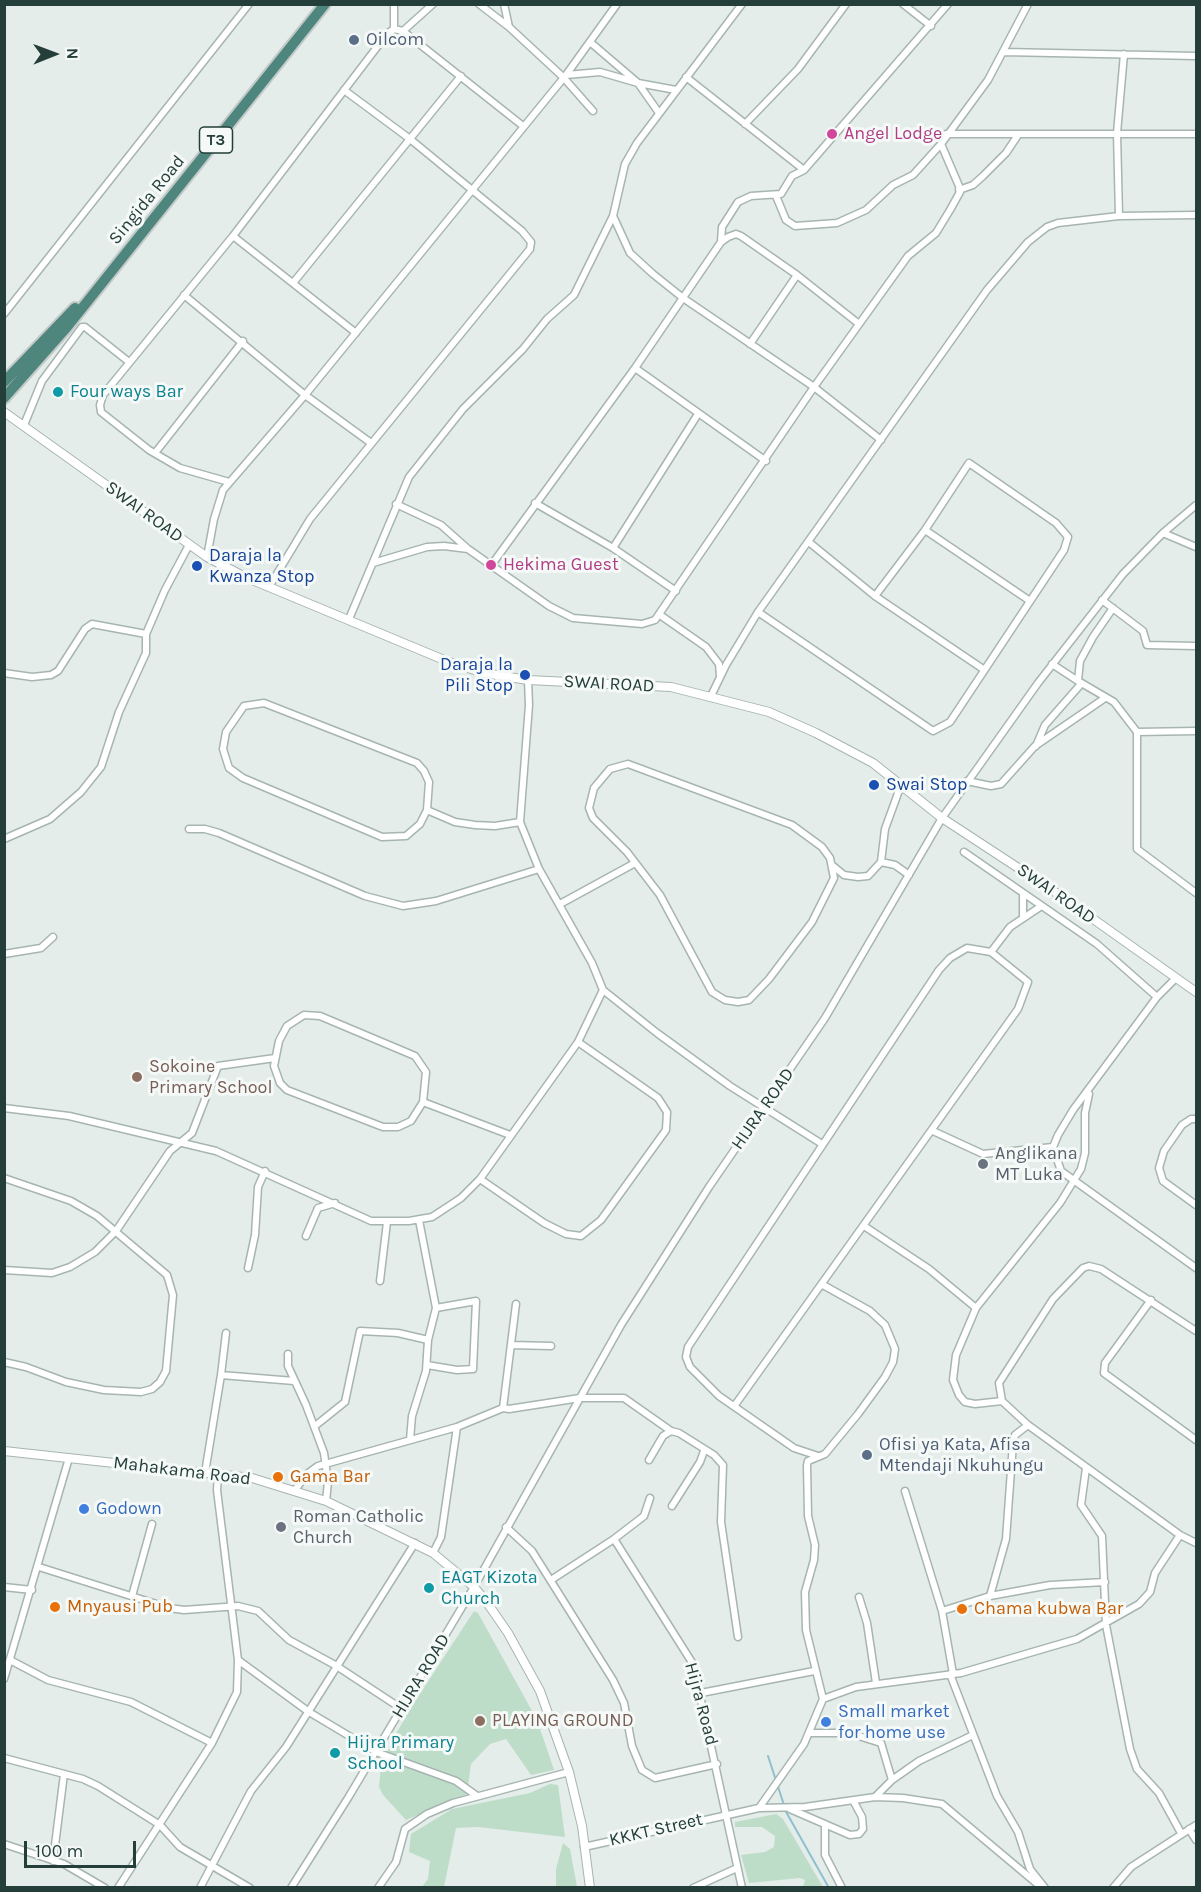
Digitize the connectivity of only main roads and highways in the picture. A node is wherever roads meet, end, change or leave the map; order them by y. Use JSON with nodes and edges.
{"nodes":[{"id":1,"x":325,"y":4,"type":"edge"},
{"id":2,"x":107,"y":276,"type":"junction"},
{"id":3,"x":4,"y":382,"type":"edge"},
{"id":4,"x":4,"y":398,"type":"edge"}],
"edges":[{"from":1,"to":2,"type":"highway","name":"Singida Road","number":"T3"},
{"from":2,"to":3,"type":"highway","name":"Singida Road","number":"T3"},
{"from":2,"to":4,"type":"highway","name":"Singida Road","number":"T3"}]}
